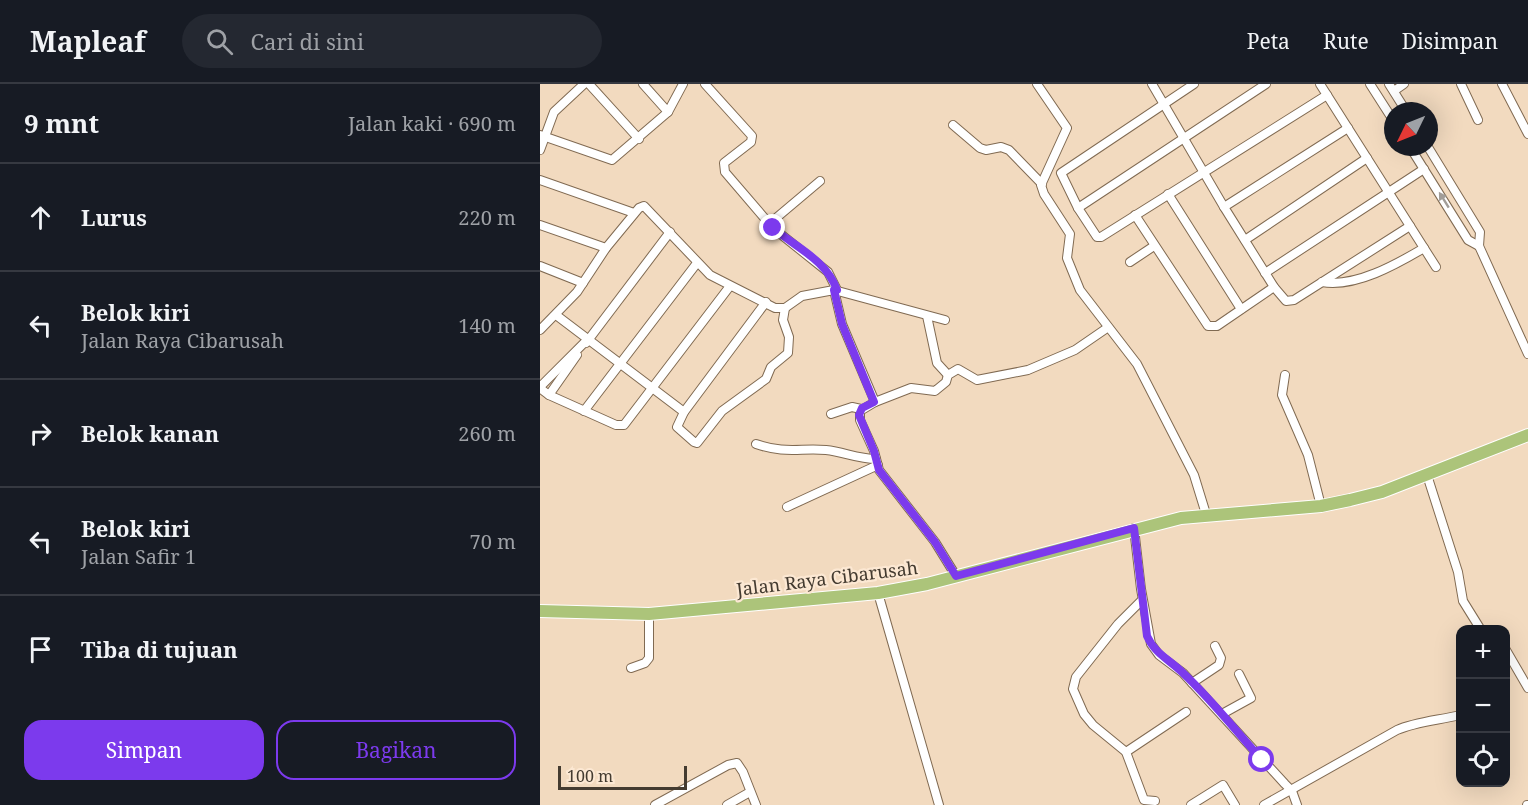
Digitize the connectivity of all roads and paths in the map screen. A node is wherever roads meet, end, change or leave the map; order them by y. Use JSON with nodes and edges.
{"nodes":[{"id":1,"x":587,"y":84,"type":"edge"},
{"id":2,"x":643,"y":84,"type":"edge"},
{"id":3,"x":684,"y":84,"type":"edge"},
{"id":4,"x":705,"y":84,"type":"edge"},
{"id":5,"x":1037,"y":84,"type":"edge"},
{"id":6,"x":1152,"y":84,"type":"edge"},
{"id":7,"x":1194,"y":84,"type":"edge"},
{"id":8,"x":1266,"y":84,"type":"edge"},
{"id":9,"x":1320,"y":84,"type":"edge"},
{"id":10,"x":1370,"y":84,"type":"edge"},
{"id":11,"x":1404,"y":84,"type":"edge"},
{"id":12,"x":1461,"y":84,"type":"edge"},
{"id":13,"x":1502,"y":84,"type":"edge"},
{"id":14,"x":1391,"y":87,"type":"edge"},
{"id":15,"x":1327,"y":95,"type":"junction"},
{"id":16,"x":1400,"y":102,"type":"edge"},
{"id":17,"x":1163,"y":104,"type":"junction"},
{"id":18,"x":1384,"y":106,"type":"edge"},
{"id":19,"x":668,"y":112,"type":"junction"},
{"id":20,"x":1478,"y":120,"type":"dead end"},
{"id":21,"x":953,"y":125,"type":"dead end"},
{"id":22,"x":1348,"y":128,"type":"junction"},
{"id":23,"x":1528,"y":134,"type":"edge"},
{"id":24,"x":542,"y":136,"type":"edge"},
{"id":25,"x":1184,"y":137,"type":"junction"},
{"id":26,"x":639,"y":139,"type":"junction"},
{"id":27,"x":540,"y":150,"type":"edge"},
{"id":28,"x":1416,"y":156,"type":"edge"},
{"id":29,"x":1433,"y":156,"type":"edge"},
{"id":30,"x":1367,"y":158,"type":"junction"},
{"id":31,"x":1424,"y":169,"type":"junction"},
{"id":32,"x":1206,"y":173,"type":"junction"},
{"id":33,"x":540,"y":180,"type":"edge"},
{"id":34,"x":820,"y":181,"type":"dead end"},
{"id":35,"x":1042,"y":184,"type":"junction"},
{"id":36,"x":1388,"y":191,"type":"junction"},
{"id":37,"x":1168,"y":194,"type":"junction"},
{"id":38,"x":1224,"y":207,"type":"junction"},
{"id":39,"x":1078,"y":208,"type":"junction"},
{"id":40,"x":634,"y":213,"type":"junction"},
{"id":41,"x":1135,"y":215,"type":"junction"},
{"id":42,"x":770,"y":224,"type":"junction"},
{"id":43,"x":540,"y":225,"type":"edge"},
{"id":44,"x":1410,"y":226,"type":"junction"},
{"id":45,"x":670,"y":232,"type":"junction"},
{"id":46,"x":1245,"y":240,"type":"junction"},
{"id":47,"x":1154,"y":246,"type":"junction"},
{"id":48,"x":1479,"y":246,"type":"junction"},
{"id":49,"x":606,"y":248,"type":"junction"},
{"id":50,"x":1425,"y":248,"type":"junction"},
{"id":51,"x":1130,"y":262,"type":"dead end"},
{"id":52,"x":697,"y":263,"type":"junction"},
{"id":53,"x":540,"y":266,"type":"edge"},
{"id":54,"x":1436,"y":267,"type":"dead end"},
{"id":55,"x":1265,"y":273,"type":"junction"},
{"id":56,"x":1322,"y":282,"type":"junction"},
{"id":57,"x":584,"y":283,"type":"junction"},
{"id":58,"x":730,"y":286,"type":"junction"},
{"id":59,"x":1274,"y":287,"type":"junction"},
{"id":60,"x":836,"y":290,"type":"junction"},
{"id":61,"x":766,"y":302,"type":"junction"},
{"id":62,"x":785,"y":308,"type":"junction"},
{"id":63,"x":1241,"y":309,"type":"junction"},
{"id":64,"x":556,"y":315,"type":"junction"},
{"id":65,"x":927,"y":316,"type":"junction"},
{"id":66,"x":945,"y":320,"type":"dead end"},
{"id":67,"x":1107,"y":328,"type":"junction"},
{"id":68,"x":540,"y":330,"type":"edge"},
{"id":69,"x":588,"y":339,"type":"junction"},
{"id":70,"x":1528,"y":354,"type":"edge"},
{"id":71,"x":621,"y":363,"type":"junction"},
{"id":72,"x":948,"y":375,"type":"junction"},
{"id":73,"x":1285,"y":375,"type":"dead end"},
{"id":74,"x":652,"y":388,"type":"junction"},
{"id":75,"x":874,"y":402,"type":"junction"},
{"id":76,"x":861,"y":410,"type":"junction"},
{"id":77,"x":584,"y":411,"type":"junction"},
{"id":78,"x":684,"y":412,"type":"junction"},
{"id":79,"x":831,"y":414,"type":"dead end"},
{"id":80,"x":1528,"y":435,"type":"edge"},
{"id":81,"x":756,"y":444,"type":"dead end"},
{"id":82,"x":877,"y":462,"type":"junction"},
{"id":83,"x":1427,"y":475,"type":"junction"},
{"id":84,"x":1321,"y":506,"type":"junction"},
{"id":85,"x":787,"y":507,"type":"dead end"},
{"id":86,"x":1206,"y":514,"type":"junction"},
{"id":87,"x":1134,"y":528,"type":"junction"},
{"id":88,"x":956,"y":576,"type":"junction"},
{"id":89,"x":878,"y":593,"type":"junction"},
{"id":90,"x":1142,"y":600,"type":"junction"},
{"id":91,"x":540,"y":611,"type":"edge"},
{"id":92,"x":649,"y":614,"type":"junction"},
{"id":93,"x":1478,"y":625,"type":"edge"},
{"id":94,"x":1215,"y":646,"type":"dead end"},
{"id":95,"x":1510,"y":657,"type":"edge"},
{"id":96,"x":631,"y":668,"type":"dead end"},
{"id":97,"x":1239,"y":674,"type":"dead end"},
{"id":98,"x":1192,"y":683,"type":"junction"},
{"id":99,"x":1528,"y":688,"type":"edge"},
{"id":100,"x":1186,"y":712,"type":"dead end"},
{"id":101,"x":1222,"y":714,"type":"junction"},
{"id":102,"x":1456,"y":716,"type":"edge"},
{"id":103,"x":1126,"y":752,"type":"junction"},
{"id":104,"x":1292,"y":791,"type":"junction"},
{"id":105,"x":750,"y":792,"type":"junction"},
{"id":106,"x":1155,"y":801,"type":"dead end"},
{"id":107,"x":655,"y":805,"type":"edge"},
{"id":108,"x":727,"y":805,"type":"edge"},
{"id":109,"x":756,"y":805,"type":"edge"},
{"id":110,"x":939,"y":805,"type":"edge"},
{"id":111,"x":1191,"y":805,"type":"edge"},
{"id":112,"x":1235,"y":805,"type":"edge"},
{"id":113,"x":1264,"y":805,"type":"edge"},
{"id":114,"x":1297,"y":805,"type":"edge"}],
"edges":[{"from":1,"to":24,"type":"street"},
{"from":1,"to":26,"type":"street"},
{"from":2,"to":19,"type":"street"},
{"from":3,"to":19,"type":"street"},
{"from":4,"to":42,"type":"street"},
{"from":5,"to":35,"type":"street"},
{"from":6,"to":17,"type":"street"},
{"from":7,"to":17,"type":"street"},
{"from":8,"to":25,"type":"street"},
{"from":9,"to":15,"type":"street"},
{"from":10,"to":18,"type":"street"},
{"from":11,"to":14,"type":"street"},
{"from":12,"to":20,"type":"street"},
{"from":13,"to":23,"type":"street"},
{"from":14,"to":16,"type":"street"},
{"from":15,"to":22,"type":"street"},
{"from":15,"to":32,"type":"street"},
{"from":17,"to":25,"type":"street"},
{"from":17,"to":39,"type":"street"},
{"from":19,"to":26,"type":"street"},
{"from":21,"to":35,"type":"street"},
{"from":22,"to":30,"type":"street"},
{"from":22,"to":38,"type":"street"},
{"from":24,"to":26,"type":"street"},
{"from":24,"to":27,"type":"street"},
{"from":25,"to":32,"type":"street"},
{"from":25,"to":39,"type":"street"},
{"from":28,"to":31,"type":"street"},
{"from":29,"to":48,"type":"street"},
{"from":30,"to":36,"type":"street"},
{"from":30,"to":46,"type":"street"},
{"from":31,"to":36,"type":"street"},
{"from":48,"to":31,"type":"street","one_way":true},
{"from":32,"to":37,"type":"street"},
{"from":32,"to":38,"type":"street"},
{"from":33,"to":40,"type":"street"},
{"from":34,"to":42,"type":"street"},
{"from":35,"to":67,"type":"street"},
{"from":36,"to":44,"type":"street"},
{"from":36,"to":55,"type":"street"},
{"from":37,"to":41,"type":"street"},
{"from":37,"to":63,"type":"street"},
{"from":38,"to":46,"type":"street"},
{"from":39,"to":41,"type":"street"},
{"from":40,"to":45,"type":"street"},
{"from":40,"to":49,"type":"street"},
{"from":41,"to":47,"type":"street"},
{"from":42,"to":60,"type":"street"},
{"from":43,"to":49,"type":"street"},
{"from":44,"to":50,"type":"street"},
{"from":44,"to":56,"type":"street"},
{"from":45,"to":52,"type":"street"},
{"from":45,"to":69,"type":"street"},
{"from":46,"to":55,"type":"street"},
{"from":47,"to":51,"type":"street"},
{"from":47,"to":63,"type":"street"},
{"from":48,"to":70,"type":"street"},
{"from":49,"to":57,"type":"street"},
{"from":50,"to":54,"type":"street"},
{"from":50,"to":56,"type":"street"},
{"from":52,"to":58,"type":"street"},
{"from":52,"to":71,"type":"street"},
{"from":53,"to":57,"type":"street"},
{"from":55,"to":59,"type":"street"},
{"from":56,"to":59,"type":"street"},
{"from":57,"to":64,"type":"street"},
{"from":58,"to":61,"type":"street"},
{"from":58,"to":74,"type":"street"},
{"from":59,"to":63,"type":"street"},
{"from":60,"to":62,"type":"street"},
{"from":60,"to":65,"type":"street"},
{"from":60,"to":75,"type":"street"},
{"from":61,"to":62,"type":"street"},
{"from":61,"to":78,"type":"street"},
{"from":62,"to":78,"type":"street"},
{"from":64,"to":68,"type":"street"},
{"from":64,"to":69,"type":"street"},
{"from":65,"to":66,"type":"street"},
{"from":65,"to":72,"type":"street"},
{"from":67,"to":72,"type":"street"},
{"from":67,"to":86,"type":"street"},
{"from":69,"to":71,"type":"street"},
{"from":69,"to":77,"type":"street"},
{"from":71,"to":74,"type":"street"},
{"from":71,"to":77,"type":"street"},
{"from":72,"to":75,"type":"street"},
{"from":73,"to":84,"type":"street"},
{"from":74,"to":77,"type":"street"},
{"from":74,"to":78,"type":"street"},
{"from":75,"to":76,"type":"street"},
{"from":76,"to":79,"type":"street"},
{"from":76,"to":82,"type":"street"},
{"from":80,"to":83,"type":"main road","name":"Jalan Raya Cibarusah"},
{"from":81,"to":82,"type":"street"},
{"from":82,"to":85,"type":"street"},
{"from":82,"to":88,"type":"street"},
{"from":83,"to":84,"type":"main road","name":"Jalan Raya Cibarusah"},
{"from":83,"to":93,"type":"street"},
{"from":84,"to":86,"type":"main road","name":"Jalan Raya Cibarusah"},
{"from":86,"to":87,"type":"main road","name":"Jalan Raya Cibarusah"},
{"from":87,"to":88,"type":"main road","name":"Jalan Raya Cibarusah"},
{"from":87,"to":90,"type":"street"},
{"from":88,"to":89,"type":"main road","name":"Jalan Raya Cibarusah"},
{"from":89,"to":92,"type":"main road","name":"Jalan Raya Cibarusah"},
{"from":89,"to":110,"type":"street"},
{"from":90,"to":98,"type":"street"},
{"from":90,"to":103,"type":"street"},
{"from":91,"to":92,"type":"main road","name":"Jalan Raya Cibarusah"},
{"from":92,"to":96,"type":"street"},
{"from":94,"to":98,"type":"street"},
{"from":95,"to":99,"type":"street"},
{"from":97,"to":101,"type":"street"},
{"from":98,"to":101,"type":"street"},
{"from":100,"to":103,"type":"street"},
{"from":101,"to":104,"type":"street"},
{"from":102,"to":104,"type":"street"},
{"from":103,"to":106,"type":"street"},
{"from":104,"to":113,"type":"street"},
{"from":104,"to":114,"type":"street"},
{"from":105,"to":107,"type":"street"},
{"from":105,"to":108,"type":"street"},
{"from":105,"to":109,"type":"street"},
{"from":111,"to":112,"type":"street"}]}
